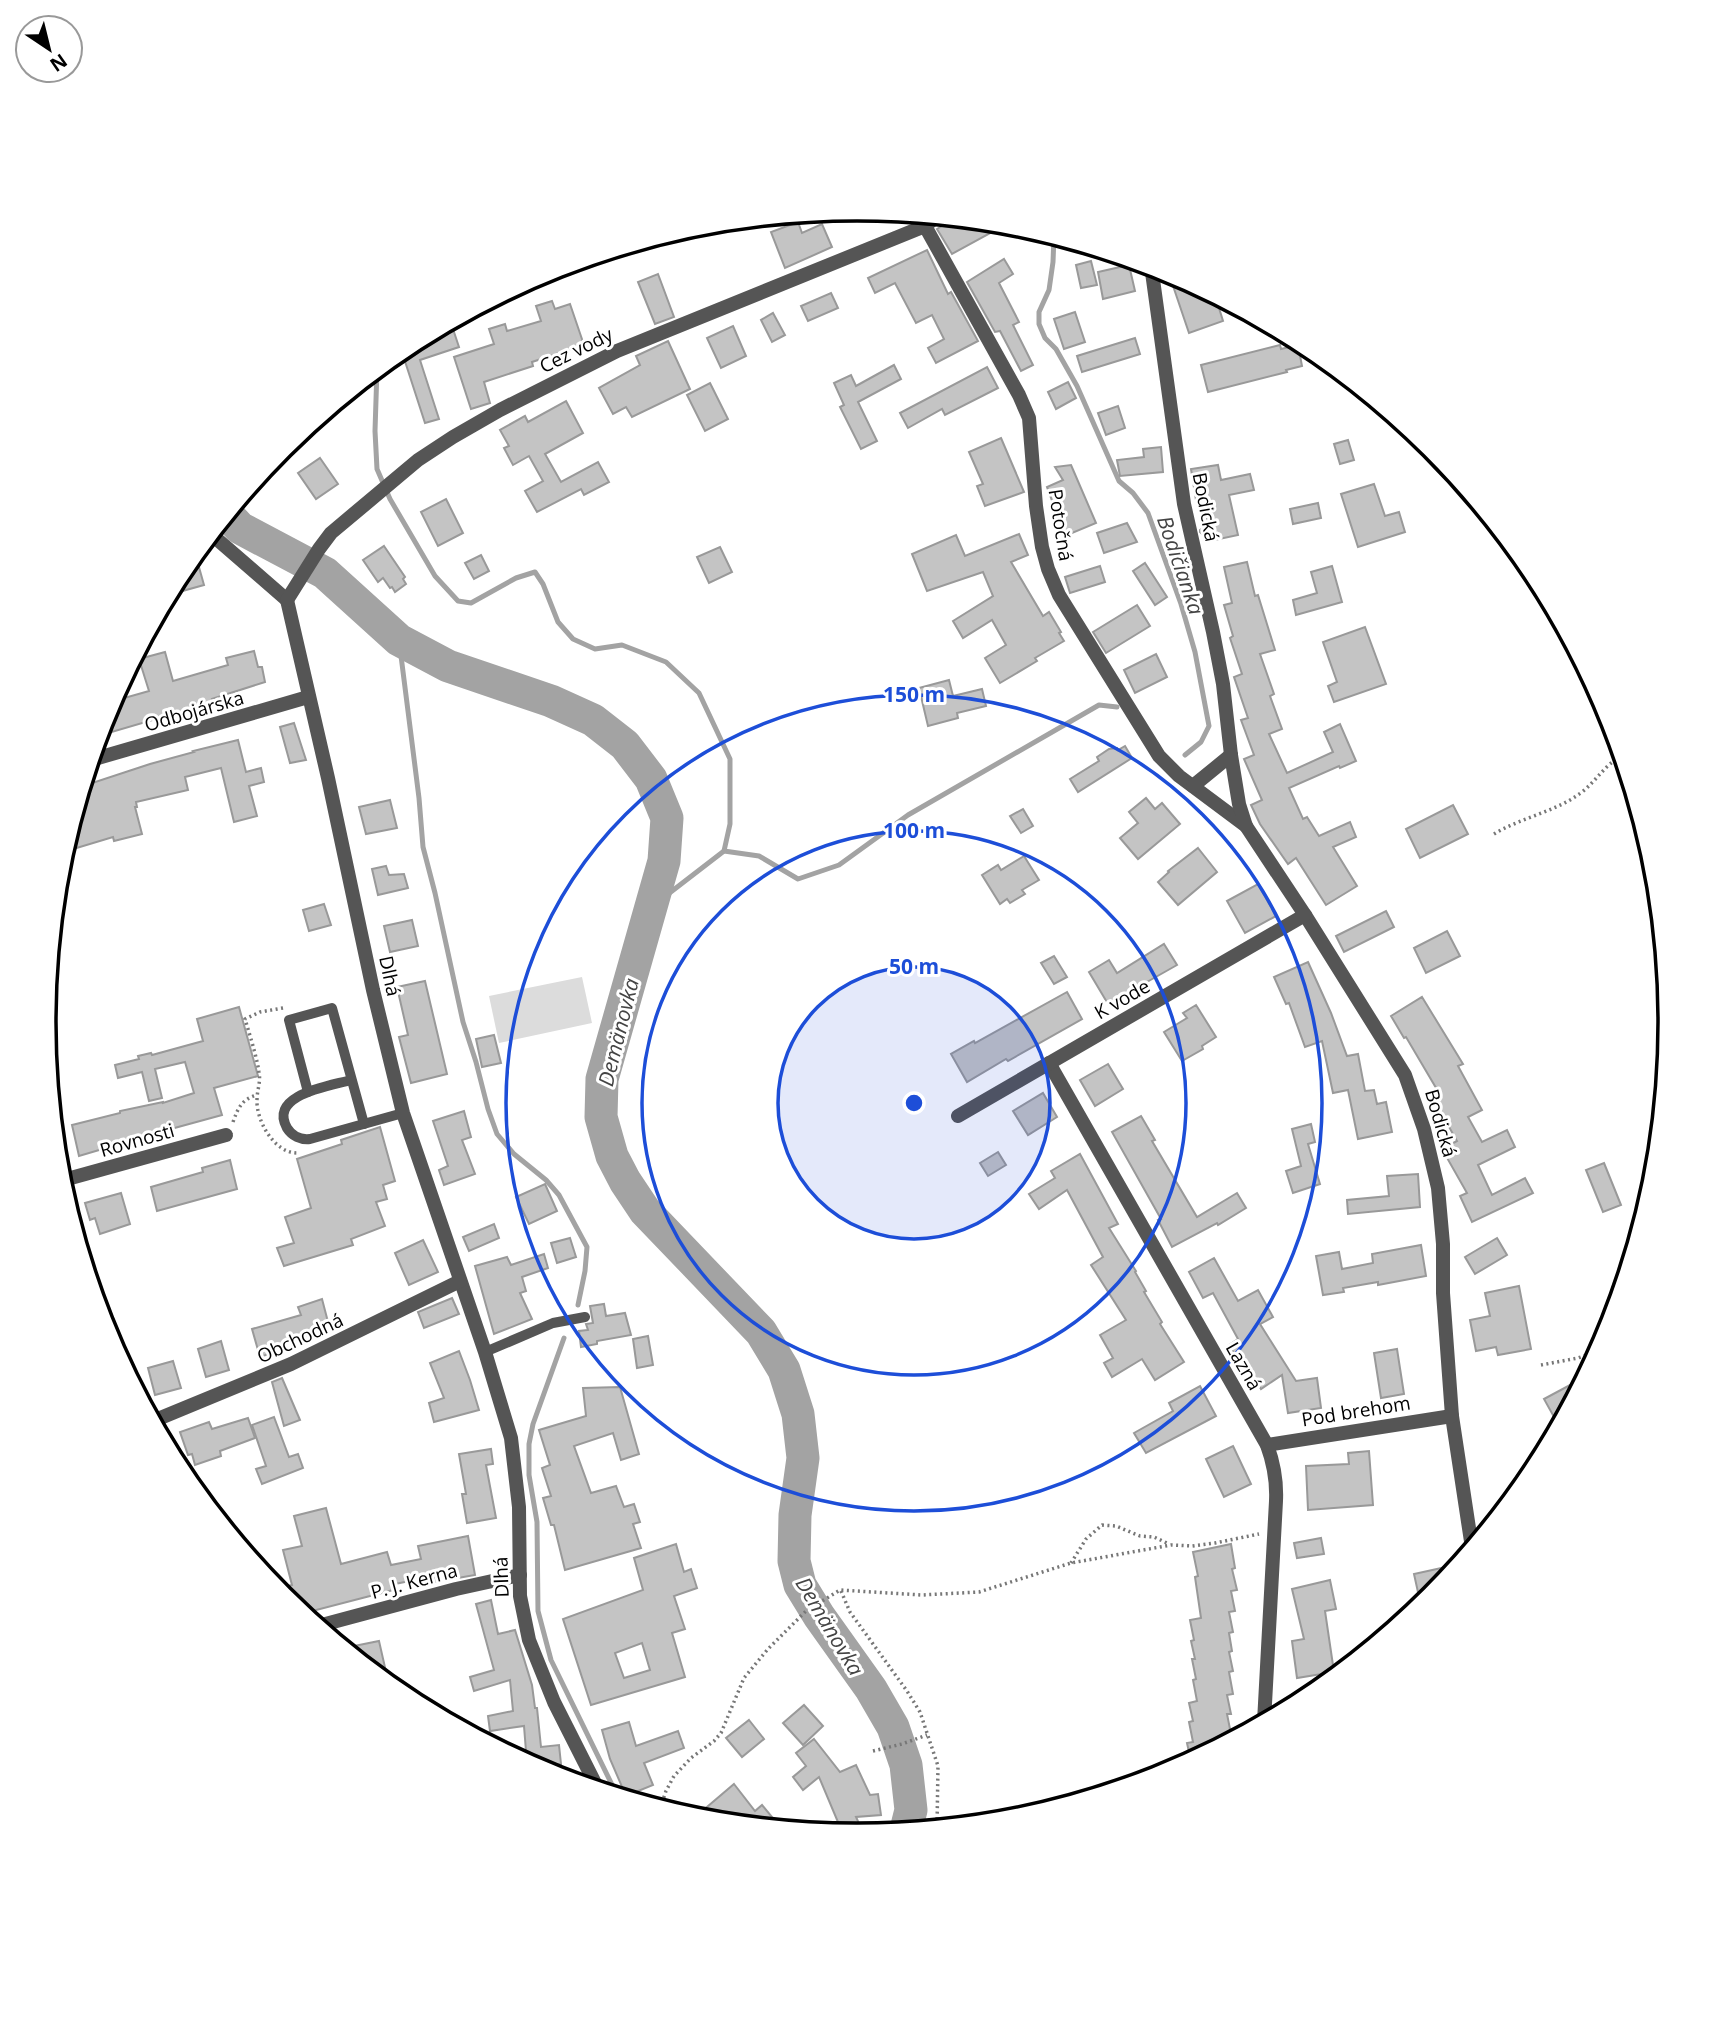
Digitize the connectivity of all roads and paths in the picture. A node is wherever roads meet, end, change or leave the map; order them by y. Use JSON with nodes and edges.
{"nodes":[{"id":1,"x":923,"y":224,"type":"edge"},
{"id":2,"x":933,"y":225,"type":"edge"},
{"id":3,"x":1153,"y":278,"type":"edge"},
{"id":4,"x":218,"y":540,"type":"edge"},
{"id":5,"x":287,"y":600,"type":"junction"},
{"id":6,"x":308,"y":698,"type":"junction"},
{"id":7,"x":1231,"y":755,"type":"junction"},
{"id":8,"x":102,"y":757,"type":"edge"},
{"id":9,"x":1614,"y":761,"type":"edge"},
{"id":10,"x":1193,"y":786,"type":"junction"},
{"id":11,"x":1246,"y":826,"type":"junction"},
{"id":12,"x":1494,"y":834,"type":"dead end"},
{"id":13,"x":1305,"y":915,"type":"junction"},
{"id":14,"x":289,"y":1020,"type":"junction"},
{"id":15,"x":1049,"y":1063,"type":"junction"},
{"id":16,"x":351,"y":1080,"type":"junction"},
{"id":17,"x":308,"y":1092,"type":"junction"},
{"id":18,"x":257,"y":1095,"type":"junction"},
{"id":19,"x":403,"y":1113,"type":"junction"},
{"id":20,"x":958,"y":1116,"type":"dead end"},
{"id":21,"x":364,"y":1124,"type":"junction"},
{"id":22,"x":226,"y":1135,"type":"joint"},
{"id":23,"x":302,"y":1152,"type":"dead end"},
{"id":24,"x":71,"y":1178,"type":"edge"},
{"id":25,"x":460,"y":1281,"type":"junction"},
{"id":26,"x":585,"y":1317,"type":"dead end"},
{"id":27,"x":485,"y":1352,"type":"junction"},
{"id":28,"x":1585,"y":1356,"type":"edge"},
{"id":29,"x":1541,"y":1365,"type":"dead end"},
{"id":30,"x":1452,"y":1416,"type":"junction"},
{"id":31,"x":161,"y":1418,"type":"edge"},
{"id":32,"x":1267,"y":1445,"type":"junction"},
{"id":33,"x":1275,"y":1531,"type":"junction"},
{"id":34,"x":1470,"y":1536,"type":"edge"},
{"id":35,"x":1171,"y":1545,"type":"junction"},
{"id":36,"x":1071,"y":1563,"type":"junction"},
{"id":37,"x":520,"y":1575,"type":"junction"},
{"id":38,"x":840,"y":1590,"type":"junction"},
{"id":39,"x":328,"y":1623,"type":"edge"},
{"id":40,"x":1266,"y":1711,"type":"edge"},
{"id":41,"x":927,"y":1735,"type":"junction"},
{"id":42,"x":873,"y":1751,"type":"dead end"},
{"id":43,"x":592,"y":1777,"type":"edge"},
{"id":44,"x":663,"y":1799,"type":"edge"},
{"id":45,"x":937,"y":1818,"type":"edge"}],
"edges":[{"from":1,"to":5,"type":"street","name":"Cez vody"},
{"from":2,"to":10,"type":"street","name":"Potočná"},
{"from":3,"to":7,"type":"street","name":"Bodická"},
{"from":4,"to":5,"type":"street"},
{"from":5,"to":6,"type":"street","name":"Dlhá"},
{"from":6,"to":8,"type":"street","name":"Odbojárska"},
{"from":6,"to":19,"type":"street","name":"Dlhá"},
{"from":7,"to":10,"type":"street"},
{"from":7,"to":11,"type":"street","name":"Bodická"},
{"from":9,"to":12,"type":"path"},
{"from":10,"to":11,"type":"street","name":"Potočná"},
{"from":11,"to":13,"type":"street","name":"Bodická"},
{"from":13,"to":15,"type":"street","name":"K vode"},
{"from":13,"to":30,"type":"street","name":"Bodická"},
{"from":14,"to":16,"type":"lane"},
{"from":14,"to":17,"type":"lane"},
{"from":14,"to":18,"type":"path"},
{"from":15,"to":20,"type":"street","name":"K vode"},
{"from":15,"to":32,"type":"street","name":"Lazná"},
{"from":16,"to":17,"type":"lane"},
{"from":16,"to":21,"type":"lane"},
{"from":17,"to":21,"type":"lane"},
{"from":18,"to":22,"type":"path"},
{"from":18,"to":23,"type":"path"},
{"from":19,"to":21,"type":"lane"},
{"from":19,"to":25,"type":"street","name":"Dlhá"},
{"from":22,"to":24,"type":"street","name":"Rovnosti"},
{"from":25,"to":27,"type":"street","name":"Dlhá"},
{"from":25,"to":31,"type":"street","name":"Obchodná"},
{"from":26,"to":27,"type":"lane"},
{"from":27,"to":37,"type":"street","name":"Dlhá"},
{"from":28,"to":29,"type":"path"},
{"from":30,"to":32,"type":"street","name":"Pod brehom"},
{"from":30,"to":34,"type":"street","name":"Bodická"},
{"from":32,"to":33,"type":"street","name":"Lazná"},
{"from":33,"to":35,"type":"path"},
{"from":33,"to":40,"type":"street","name":"Lazná"},
{"from":35,"to":36,"type":"path"},
{"from":35,"to":36,"type":"path"},
{"from":36,"to":38,"type":"path"},
{"from":37,"to":39,"type":"street","name":"P. J. Kerna"},
{"from":37,"to":43,"type":"street","name":"Dlhá"},
{"from":38,"to":41,"type":"path"},
{"from":38,"to":44,"type":"path"},
{"from":41,"to":42,"type":"path"},
{"from":41,"to":45,"type":"path"}]}
